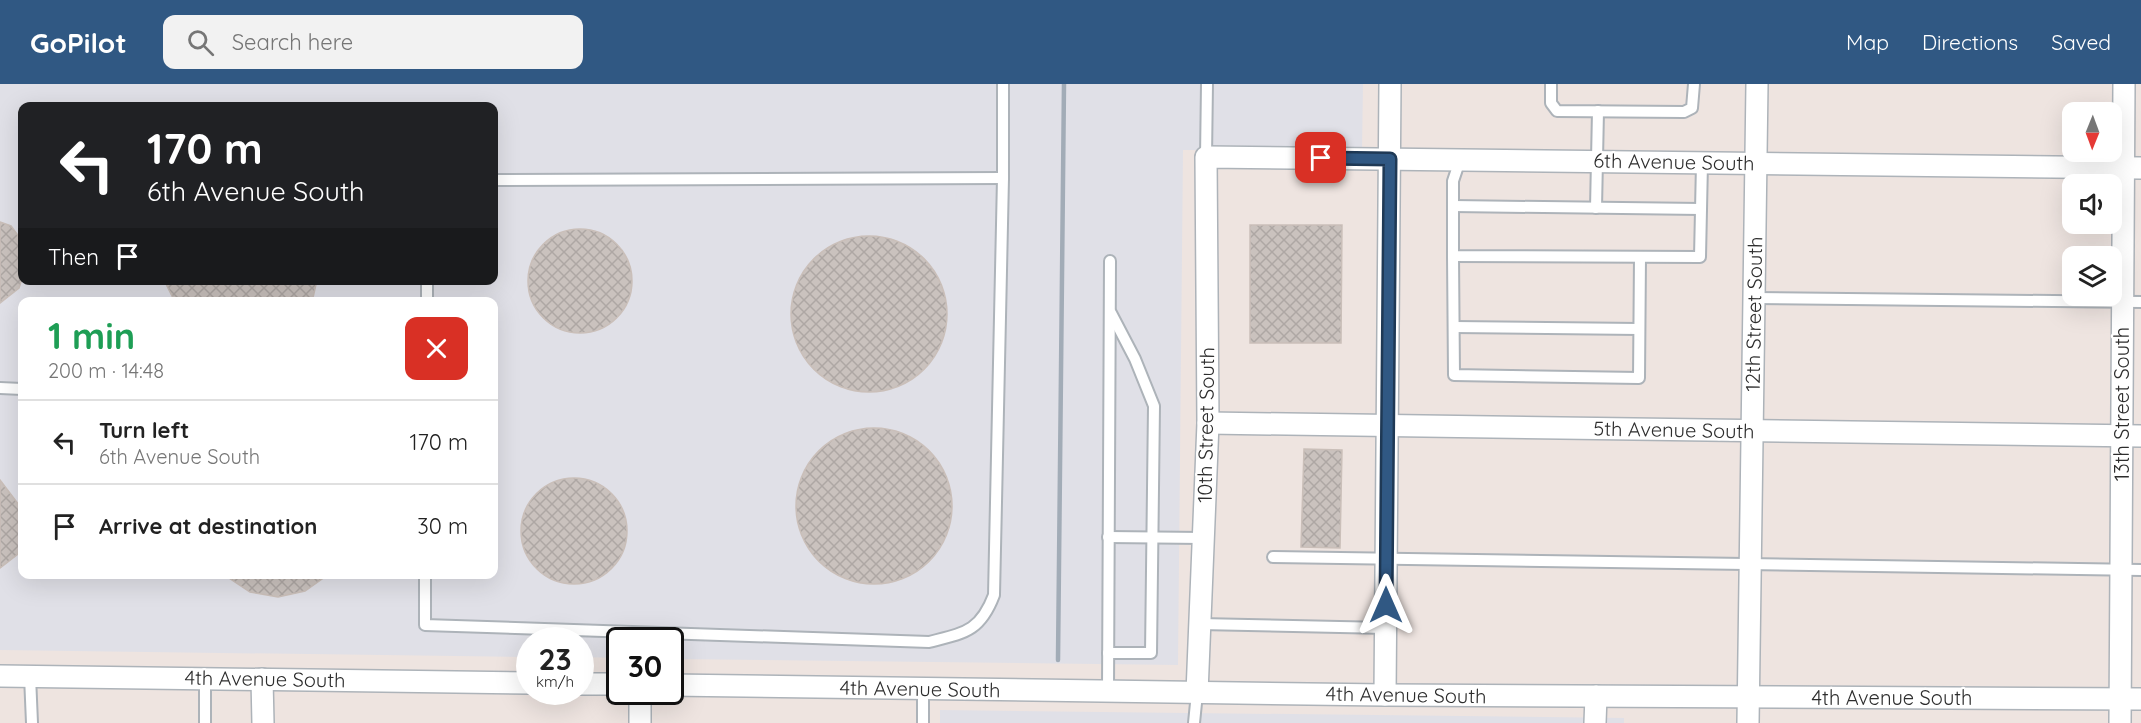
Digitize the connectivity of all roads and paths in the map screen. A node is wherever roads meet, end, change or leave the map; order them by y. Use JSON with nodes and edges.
{"nodes":[{"id":1,"x":1003,"y":84,"type":"edge"},
{"id":2,"x":1207,"y":84,"type":"edge"},
{"id":3,"x":1390,"y":84,"type":"edge"},
{"id":4,"x":1551,"y":84,"type":"edge"},
{"id":5,"x":1694,"y":84,"type":"edge"},
{"id":6,"x":1757,"y":84,"type":"edge"},
{"id":7,"x":2124,"y":84,"type":"edge"},
{"id":8,"x":1598,"y":111,"type":"junction"},
{"id":9,"x":1206,"y":157,"type":"junction"},
{"id":10,"x":1390,"y":159,"type":"junction"},
{"id":11,"x":1460,"y":160,"type":"junction"},
{"id":12,"x":1598,"y":162,"type":"junction"},
{"id":13,"x":1702,"y":163,"type":"junction"},
{"id":14,"x":1756,"y":164,"type":"junction"},
{"id":15,"x":2132,"y":168,"type":"edge"},
{"id":16,"x":1003,"y":177,"type":"junction"},
{"id":17,"x":498,"y":180,"type":"edge"},
{"id":18,"x":1453,"y":206,"type":"junction"},
{"id":19,"x":1596,"y":208,"type":"junction"},
{"id":20,"x":1701,"y":209,"type":"junction"},
{"id":21,"x":1453,"y":256,"type":"junction"},
{"id":22,"x":1640,"y":256,"type":"junction"},
{"id":23,"x":1110,"y":261,"type":"dead end"},
{"id":24,"x":1754,"y":298,"type":"junction"},
{"id":25,"x":2132,"y":302,"type":"edge"},
{"id":26,"x":1110,"y":310,"type":"junction"},
{"id":27,"x":1454,"y":327,"type":"junction"},
{"id":28,"x":1639,"y":329,"type":"junction"},
{"id":29,"x":0,"y":388,"type":"edge"},
{"id":30,"x":18,"y":388,"type":"edge"},
{"id":31,"x":1208,"y":423,"type":"junction"},
{"id":32,"x":1388,"y":426,"type":"junction"},
{"id":33,"x":1752,"y":431,"type":"junction"},
{"id":34,"x":2131,"y":436,"type":"edge"},
{"id":35,"x":1108,"y":537,"type":"junction"},
{"id":36,"x":1153,"y":537,"type":"junction"},
{"id":37,"x":1203,"y":538,"type":"junction"},
{"id":38,"x":1273,"y":557,"type":"dead end"},
{"id":39,"x":1387,"y":558,"type":"junction"},
{"id":40,"x":1750,"y":564,"type":"junction"},
{"id":41,"x":2131,"y":570,"type":"edge"},
{"id":42,"x":424,"y":579,"type":"edge"},
{"id":43,"x":1200,"y":624,"type":"junction"},
{"id":44,"x":1386,"y":628,"type":"junction"},
{"id":45,"x":1108,"y":652,"type":"junction"},
{"id":46,"x":0,"y":676,"type":"edge"},
{"id":47,"x":30,"y":676,"type":"junction"},
{"id":48,"x":205,"y":678,"type":"junction"},
{"id":49,"x":262,"y":679,"type":"junction"},
{"id":50,"x":516,"y":683,"type":"edge"},
{"id":51,"x":684,"y":685,"type":"edge"},
{"id":52,"x":923,"y":689,"type":"junction"},
{"id":53,"x":1108,"y":691,"type":"junction"},
{"id":54,"x":1197,"y":693,"type":"junction"},
{"id":55,"x":1385,"y":695,"type":"junction"},
{"id":56,"x":1596,"y":696,"type":"junction"},
{"id":57,"x":1749,"y":697,"type":"junction"},
{"id":58,"x":2120,"y":699,"type":"junction"},
{"id":59,"x":2141,"y":699,"type":"edge"},
{"id":60,"x":640,"y":705,"type":"edge"},
{"id":61,"x":32,"y":723,"type":"edge"},
{"id":62,"x":205,"y":723,"type":"edge"},
{"id":63,"x":263,"y":723,"type":"edge"},
{"id":64,"x":640,"y":723,"type":"edge"},
{"id":65,"x":923,"y":723,"type":"edge"},
{"id":66,"x":1194,"y":723,"type":"edge"},
{"id":67,"x":1595,"y":723,"type":"edge"},
{"id":68,"x":1748,"y":723,"type":"edge"},
{"id":69,"x":2120,"y":723,"type":"edge"}],
"edges":[{"from":1,"to":16,"type":"lane"},
{"from":2,"to":9,"type":"lane"},
{"from":3,"to":10,"type":"street"},
{"from":4,"to":8,"type":"lane"},
{"from":5,"to":8,"type":"lane"},
{"from":6,"to":14,"type":"street","name":"12th Street South"},
{"from":7,"to":15,"type":"street","name":"13th Street South"},
{"from":8,"to":12,"type":"lane"},
{"from":9,"to":10,"type":"street","name":"6th Avenue South"},
{"from":9,"to":31,"type":"street","name":"10th Street South"},
{"from":10,"to":11,"type":"street","name":"6th Avenue South"},
{"from":10,"to":32,"type":"street"},
{"from":11,"to":12,"type":"street","name":"6th Avenue South"},
{"from":11,"to":18,"type":"lane"},
{"from":12,"to":13,"type":"street","name":"6th Avenue South"},
{"from":12,"to":19,"type":"lane"},
{"from":13,"to":14,"type":"street","name":"6th Avenue South"},
{"from":13,"to":20,"type":"lane"},
{"from":14,"to":15,"type":"street","name":"6th Avenue South"},
{"from":14,"to":24,"type":"street","name":"12th Street South"},
{"from":15,"to":25,"type":"street","name":"13th Street South"},
{"from":16,"to":17,"type":"lane"},
{"from":16,"to":42,"type":"lane"},
{"from":18,"to":19,"type":"lane"},
{"from":18,"to":21,"type":"lane"},
{"from":19,"to":20,"type":"lane"},
{"from":20,"to":22,"type":"lane"},
{"from":21,"to":22,"type":"lane"},
{"from":21,"to":27,"type":"lane"},
{"from":22,"to":28,"type":"lane"},
{"from":23,"to":26,"type":"lane"},
{"from":24,"to":25,"type":"lane"},
{"from":24,"to":33,"type":"street","name":"12th Street South"},
{"from":25,"to":34,"type":"street","name":"13th Street South"},
{"from":26,"to":35,"type":"lane"},
{"from":26,"to":36,"type":"lane"},
{"from":27,"to":28,"type":"lane"},
{"from":27,"to":28,"type":"lane"},
{"from":29,"to":30,"type":"lane"},
{"from":31,"to":32,"type":"street","name":"5th Avenue South"},
{"from":31,"to":37,"type":"street","name":"10th Street South"},
{"from":32,"to":33,"type":"street","name":"5th Avenue South"},
{"from":32,"to":39,"type":"street"},
{"from":33,"to":34,"type":"street","name":"5th Avenue South"},
{"from":33,"to":40,"type":"street","name":"12th Street South"},
{"from":34,"to":41,"type":"street","name":"13th Street South"},
{"from":35,"to":36,"type":"lane"},
{"from":35,"to":45,"type":"lane"},
{"from":36,"to":37,"type":"lane"},
{"from":36,"to":45,"type":"lane"},
{"from":37,"to":43,"type":"street","name":"10th Street South"},
{"from":38,"to":39,"type":"lane"},
{"from":39,"to":40,"type":"lane"},
{"from":39,"to":44,"type":"street"},
{"from":40,"to":41,"type":"lane"},
{"from":40,"to":57,"type":"street","name":"12th Street South"},
{"from":41,"to":58,"type":"street","name":"13th Street South"},
{"from":43,"to":44,"type":"lane"},
{"from":43,"to":54,"type":"street","name":"10th Street South"},
{"from":44,"to":55,"type":"street"},
{"from":45,"to":53,"type":"lane"},
{"from":46,"to":47,"type":"street","name":"4th Avenue South"},
{"from":47,"to":48,"type":"street","name":"4th Avenue South"},
{"from":47,"to":61,"type":"lane"},
{"from":48,"to":49,"type":"street","name":"4th Avenue South"},
{"from":48,"to":62,"type":"lane"},
{"from":49,"to":50,"type":"street","name":"4th Avenue South"},
{"from":49,"to":63,"type":"street"},
{"from":51,"to":52,"type":"street","name":"4th Avenue South"},
{"from":52,"to":53,"type":"street","name":"4th Avenue South"},
{"from":52,"to":65,"type":"lane"},
{"from":53,"to":54,"type":"street","name":"4th Avenue South"},
{"from":54,"to":55,"type":"street","name":"4th Avenue South"},
{"from":54,"to":66,"type":"lane"},
{"from":55,"to":56,"type":"street","name":"4th Avenue South"},
{"from":56,"to":57,"type":"street","name":"4th Avenue South"},
{"from":56,"to":67,"type":"street"},
{"from":57,"to":58,"type":"street","name":"4th Avenue South"},
{"from":57,"to":68,"type":"street","name":"12th Street South"},
{"from":58,"to":59,"type":"street","name":"4th Avenue South"},
{"from":58,"to":69,"type":"street","name":"13th Street South"},
{"from":60,"to":64,"type":"street"}]}
